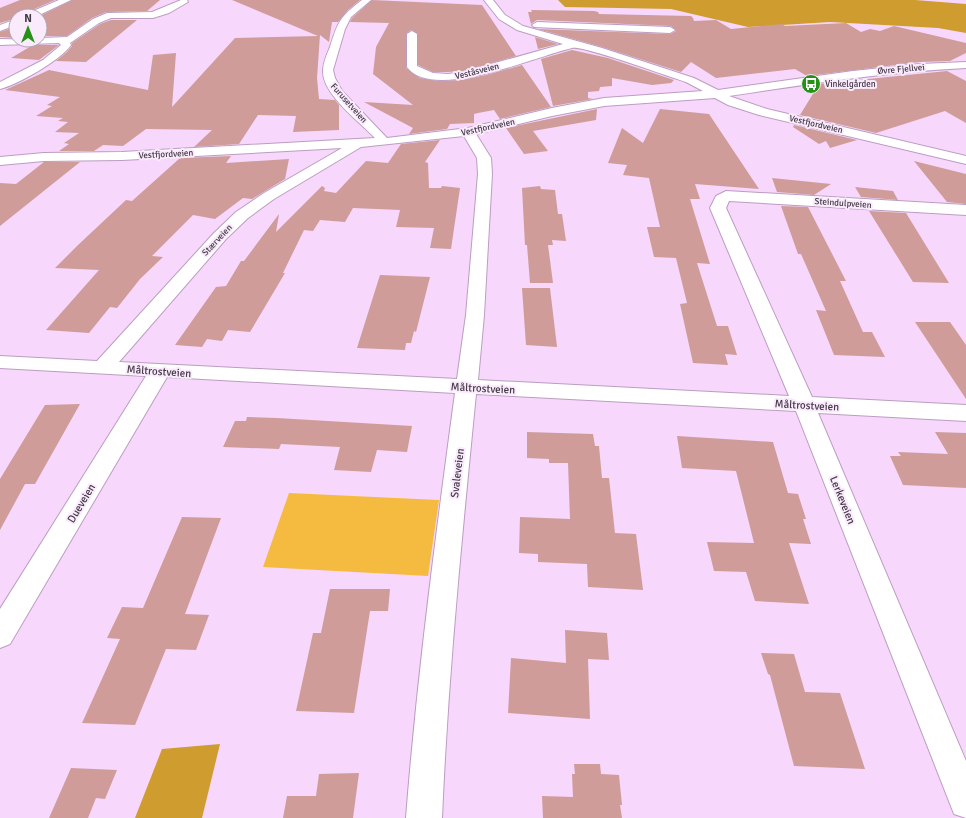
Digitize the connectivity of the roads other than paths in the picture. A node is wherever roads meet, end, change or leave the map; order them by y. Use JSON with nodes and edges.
{"nodes":[{"id":1,"x":68,"y":0,"type":"edge"},
{"id":2,"x":367,"y":0,"type":"edge"},
{"id":3,"x":488,"y":0,"type":"edge"},
{"id":4,"x":184,"y":2,"type":"dead end"},
{"id":5,"x":48,"y":8,"type":"edge"},
{"id":6,"x":520,"y":28,"type":"junction"},
{"id":7,"x":670,"y":30,"type":"dead end"},
{"id":8,"x":412,"y":34,"type":"dead end"},
{"id":9,"x":62,"y":41,"type":"junction"},
{"id":10,"x":0,"y":42,"type":"edge"},
{"id":11,"x":575,"y":44,"type":"junction"},
{"id":12,"x":966,"y":65,"type":"edge"},
{"id":13,"x":0,"y":86,"type":"edge"},
{"id":14,"x":717,"y":94,"type":"junction"},
{"id":15,"x":468,"y":132,"type":"junction"},
{"id":16,"x":383,"y":142,"type":"junction"},
{"id":17,"x":357,"y":144,"type":"junction"},
{"id":18,"x":966,"y":160,"type":"edge"},
{"id":19,"x":0,"y":161,"type":"edge"},
{"id":20,"x":721,"y":199,"type":"joint"},
{"id":21,"x":966,"y":210,"type":"edge"},
{"id":22,"x":0,"y":362,"type":"edge"},
{"id":23,"x":103,"y":367,"type":"junction"},
{"id":24,"x":160,"y":371,"type":"junction"},
{"id":25,"x":468,"y":388,"type":"junction"},
{"id":26,"x":804,"y":404,"type":"junction"},
{"id":27,"x":966,"y":413,"type":"edge"},
{"id":28,"x":0,"y":635,"type":"edge"},
{"id":29,"x":966,"y":802,"type":"edge"},
{"id":30,"x":424,"y":818,"type":"edge"}],
"edges":[{"from":1,"to":5,"type":"street"},
{"from":2,"to":16,"type":"street","name":"Furusetveien"},
{"from":3,"to":6,"type":"street"},
{"from":4,"to":9,"type":"street"},
{"from":6,"to":7,"type":"street"},
{"from":6,"to":11,"type":"street"},
{"from":8,"to":11,"type":"street","name":"Veståsveien"},
{"from":9,"to":10,"type":"street"},
{"from":9,"to":13,"type":"street"},
{"from":11,"to":14,"type":"street"},
{"from":12,"to":14,"type":"street","name":"Øvre Fjellvei"},
{"from":14,"to":15,"type":"street","name":"Vestfjordveien"},
{"from":14,"to":18,"type":"street","name":"Vestfjordveien"},
{"from":15,"to":16,"type":"street","name":"Vestfjordveien"},
{"from":15,"to":25,"type":"street","name":"Svaleveien"},
{"from":16,"to":17,"type":"street","name":"Vestfjordveien"},
{"from":17,"to":19,"type":"street","name":"Vestfjordveien"},
{"from":17,"to":23,"type":"street","name":"Stærveien"},
{"from":20,"to":21,"type":"street","name":"Steindulpveien"},
{"from":20,"to":26,"type":"street","name":"Lerkeveien"},
{"from":22,"to":23,"type":"street","name":"Måltrostveien"},
{"from":23,"to":24,"type":"street","name":"Måltrostveien"},
{"from":24,"to":25,"type":"street","name":"Måltrostveien"},
{"from":24,"to":28,"type":"street","name":"Dueveien"},
{"from":25,"to":26,"type":"street","name":"Måltrostveien"},
{"from":25,"to":30,"type":"street","name":"Svaleveien"},
{"from":26,"to":27,"type":"street","name":"Måltrostveien"},
{"from":26,"to":29,"type":"street","name":"Lerkeveien"}]}
